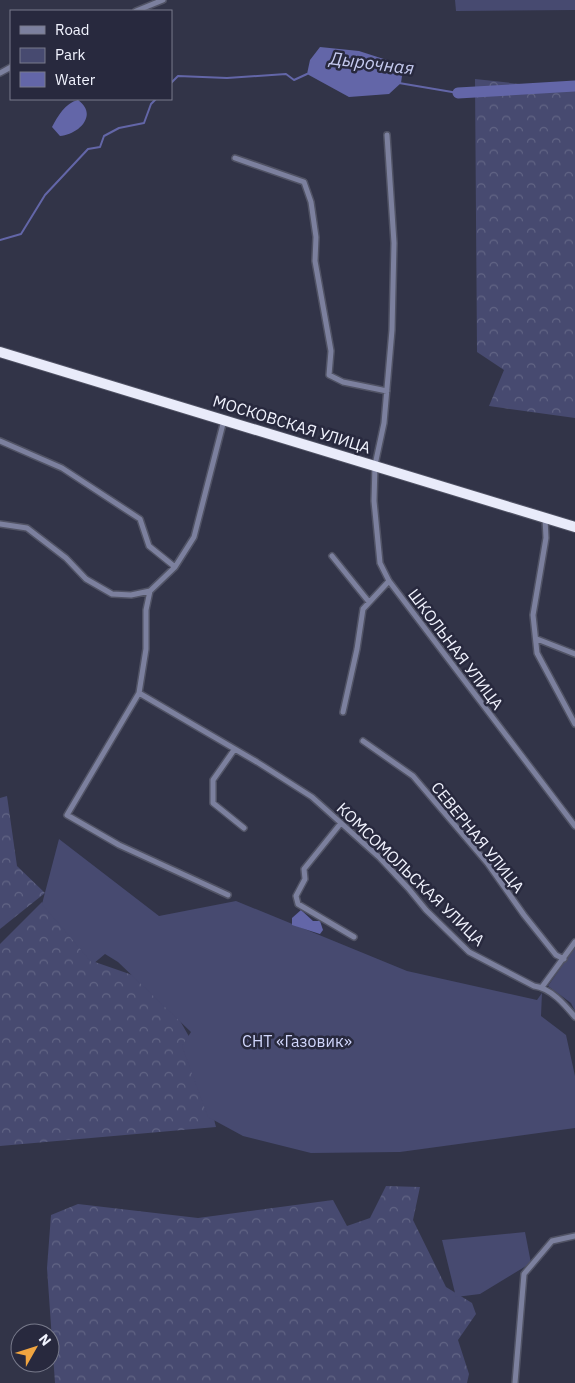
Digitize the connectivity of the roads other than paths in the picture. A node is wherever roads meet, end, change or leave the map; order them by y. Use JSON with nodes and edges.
{"nodes":[{"id":1,"x":163,"y":0,"type":"edge"},
{"id":2,"x":138,"y":10,"type":"edge"},
{"id":3,"x":386,"y":135,"type":"dead end"},
{"id":4,"x":235,"y":158,"type":"dead end"},
{"id":5,"x":0,"y":352,"type":"edge"},
{"id":6,"x":387,"y":391,"type":"junction"},
{"id":7,"x":224,"y":420,"type":"junction"},
{"id":8,"x":0,"y":440,"type":"edge"},
{"id":9,"x":376,"y":465,"type":"junction"},
{"id":10,"x":545,"y":518,"type":"junction"},
{"id":11,"x":0,"y":524,"type":"edge"},
{"id":12,"x":575,"y":526,"type":"edge"},
{"id":13,"x":332,"y":556,"type":"dead end"},
{"id":14,"x":175,"y":567,"type":"junction"},
{"id":15,"x":389,"y":581,"type":"junction"},
{"id":16,"x":150,"y":591,"type":"junction"},
{"id":17,"x":370,"y":602,"type":"junction"},
{"id":18,"x":537,"y":639,"type":"junction"},
{"id":19,"x":575,"y":654,"type":"edge"},
{"id":20,"x":138,"y":693,"type":"junction"},
{"id":21,"x":344,"y":712,"type":"dead end"},
{"id":22,"x":575,"y":724,"type":"edge"},
{"id":23,"x":363,"y":741,"type":"dead end"},
{"id":24,"x":234,"y":750,"type":"junction"},
{"id":25,"x":341,"y":823,"type":"junction"},
{"id":26,"x":575,"y":826,"type":"edge"},
{"id":27,"x":244,"y":828,"type":"dead end"},
{"id":28,"x":228,"y":894,"type":"dead end"},
{"id":29,"x":354,"y":937,"type":"dead end"},
{"id":30,"x":575,"y":942,"type":"edge"},
{"id":31,"x":564,"y":959,"type":"junction"},
{"id":32,"x":542,"y":987,"type":"junction"},
{"id":33,"x":575,"y":1018,"type":"edge"},
{"id":34,"x":575,"y":1236,"type":"edge"},
{"id":35,"x":515,"y":1383,"type":"edge"}],
"edges":[{"from":1,"to":2,"type":"street"},
{"from":3,"to":6,"type":"street","name":"ШКОЛЬНАЯ УЛИЦА"},
{"from":4,"to":6,"type":"street"},
{"from":5,"to":7,"type":"highway","name":"МОСКОВСКАЯ УЛИЦА"},
{"from":6,"to":9,"type":"street","name":"ШКОЛЬНАЯ УЛИЦА"},
{"from":7,"to":9,"type":"highway","name":"МОСКОВСКАЯ УЛИЦА"},
{"from":7,"to":14,"type":"street"},
{"from":8,"to":14,"type":"street"},
{"from":9,"to":10,"type":"highway","name":"МОСКОВСКАЯ УЛИЦА"},
{"from":9,"to":15,"type":"street","name":"ШКОЛЬНАЯ УЛИЦА"},
{"from":10,"to":12,"type":"highway","name":"МОСКОВСКАЯ УЛИЦА"},
{"from":10,"to":18,"type":"street"},
{"from":11,"to":16,"type":"street"},
{"from":13,"to":17,"type":"street"},
{"from":14,"to":16,"type":"street"},
{"from":15,"to":17,"type":"street"},
{"from":15,"to":26,"type":"street","name":"ШКОЛЬНАЯ УЛИЦА"},
{"from":16,"to":20,"type":"street"},
{"from":17,"to":21,"type":"street"},
{"from":18,"to":19,"type":"street"},
{"from":18,"to":22,"type":"street"},
{"from":20,"to":24,"type":"street","name":"КОМСОМОЛЬСКАЯ УЛИЦА"},
{"from":20,"to":28,"type":"street"},
{"from":23,"to":31,"type":"street","name":"СЕВЕРНАЯ УЛИЦА"},
{"from":24,"to":25,"type":"street","name":"КОМСОМОЛЬСКАЯ УЛИЦА"},
{"from":24,"to":27,"type":"street"},
{"from":25,"to":29,"type":"street"},
{"from":25,"to":32,"type":"street","name":"КОМСОМОЛЬСКАЯ УЛИЦА"},
{"from":30,"to":31,"type":"street"},
{"from":31,"to":32,"type":"street"},
{"from":32,"to":33,"type":"street","name":"КОМСОМОЛЬСКАЯ УЛИЦА"},
{"from":34,"to":35,"type":"street"}]}
